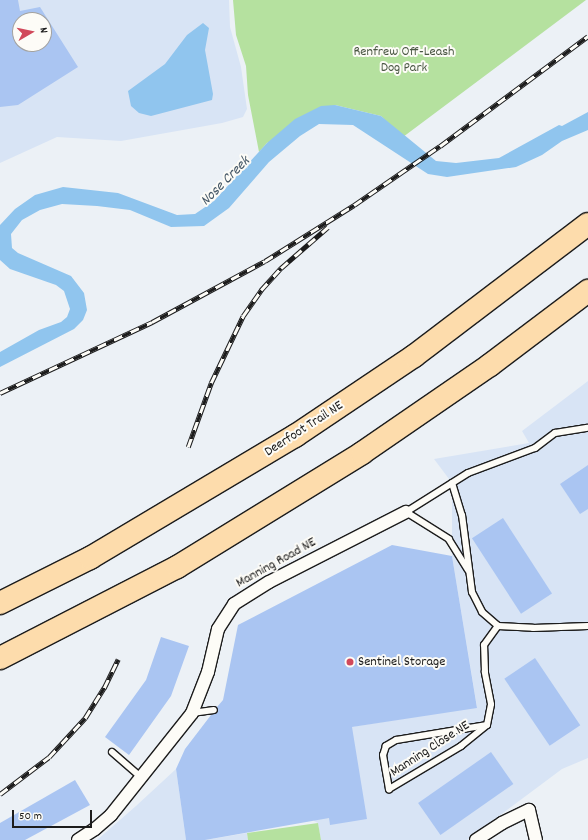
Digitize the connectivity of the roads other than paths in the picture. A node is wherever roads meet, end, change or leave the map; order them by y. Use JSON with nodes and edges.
{"nodes":[{"id":1,"x":588,"y":224,"type":"edge"},
{"id":2,"x":588,"y":291,"type":"edge"},
{"id":3,"x":588,"y":428,"type":"edge"},
{"id":4,"x":452,"y":483,"type":"junction"},
{"id":5,"x":406,"y":512,"type":"junction"},
{"id":6,"x":90,"y":558,"type":"junction"},
{"id":7,"x":468,"y":570,"type":"junction"},
{"id":8,"x":0,"y":594,"type":"edge"},
{"id":9,"x":0,"y":603,"type":"edge"},
{"id":10,"x":498,"y":626,"type":"junction"},
{"id":11,"x":588,"y":626,"type":"edge"},
{"id":12,"x":0,"y":658,"type":"edge"},
{"id":13,"x":214,"y":710,"type":"dead end"},
{"id":14,"x":192,"y":713,"type":"junction"},
{"id":15,"x":486,"y":725,"type":"junction"},
{"id":16,"x":112,"y":752,"type":"dead end"},
{"id":17,"x":142,"y":778,"type":"junction"},
{"id":18,"x":93,"y":836,"type":"edge"},
{"id":19,"x":78,"y":840,"type":"edge"},
{"id":20,"x":476,"y":840,"type":"edge"},
{"id":21,"x":536,"y":840,"type":"edge"}],
"edges":[{"from":1,"to":6,"type":"highway","name":"Deerfoot Trail NE"},
{"from":2,"to":12,"type":"highway"},
{"from":3,"to":4,"type":"lane"},
{"from":4,"to":5,"type":"lane"},
{"from":4,"to":7,"type":"lane"},
{"from":5,"to":7,"type":"lane"},
{"from":5,"to":14,"type":"street","name":"Manning Road NE"},
{"from":6,"to":8,"type":"highway"},
{"from":6,"to":9,"type":"highway","name":"Deerfoot Trail NE"},
{"from":7,"to":10,"type":"lane"},
{"from":10,"to":11,"type":"lane"},
{"from":10,"to":15,"type":"lane","name":"Manning Close NE"},
{"from":13,"to":14,"type":"lane"},
{"from":14,"to":17,"type":"street","name":"Manning Road NE"},
{"from":15,"to":15,"type":"lane","name":"Manning Close NE"},
{"from":16,"to":17,"type":"lane"},
{"from":17,"to":18,"type":"street","name":"Manning Road NE"},
{"from":18,"to":19,"type":"street","name":"Manning Road NE"},
{"from":20,"to":21,"type":"street"}]}
